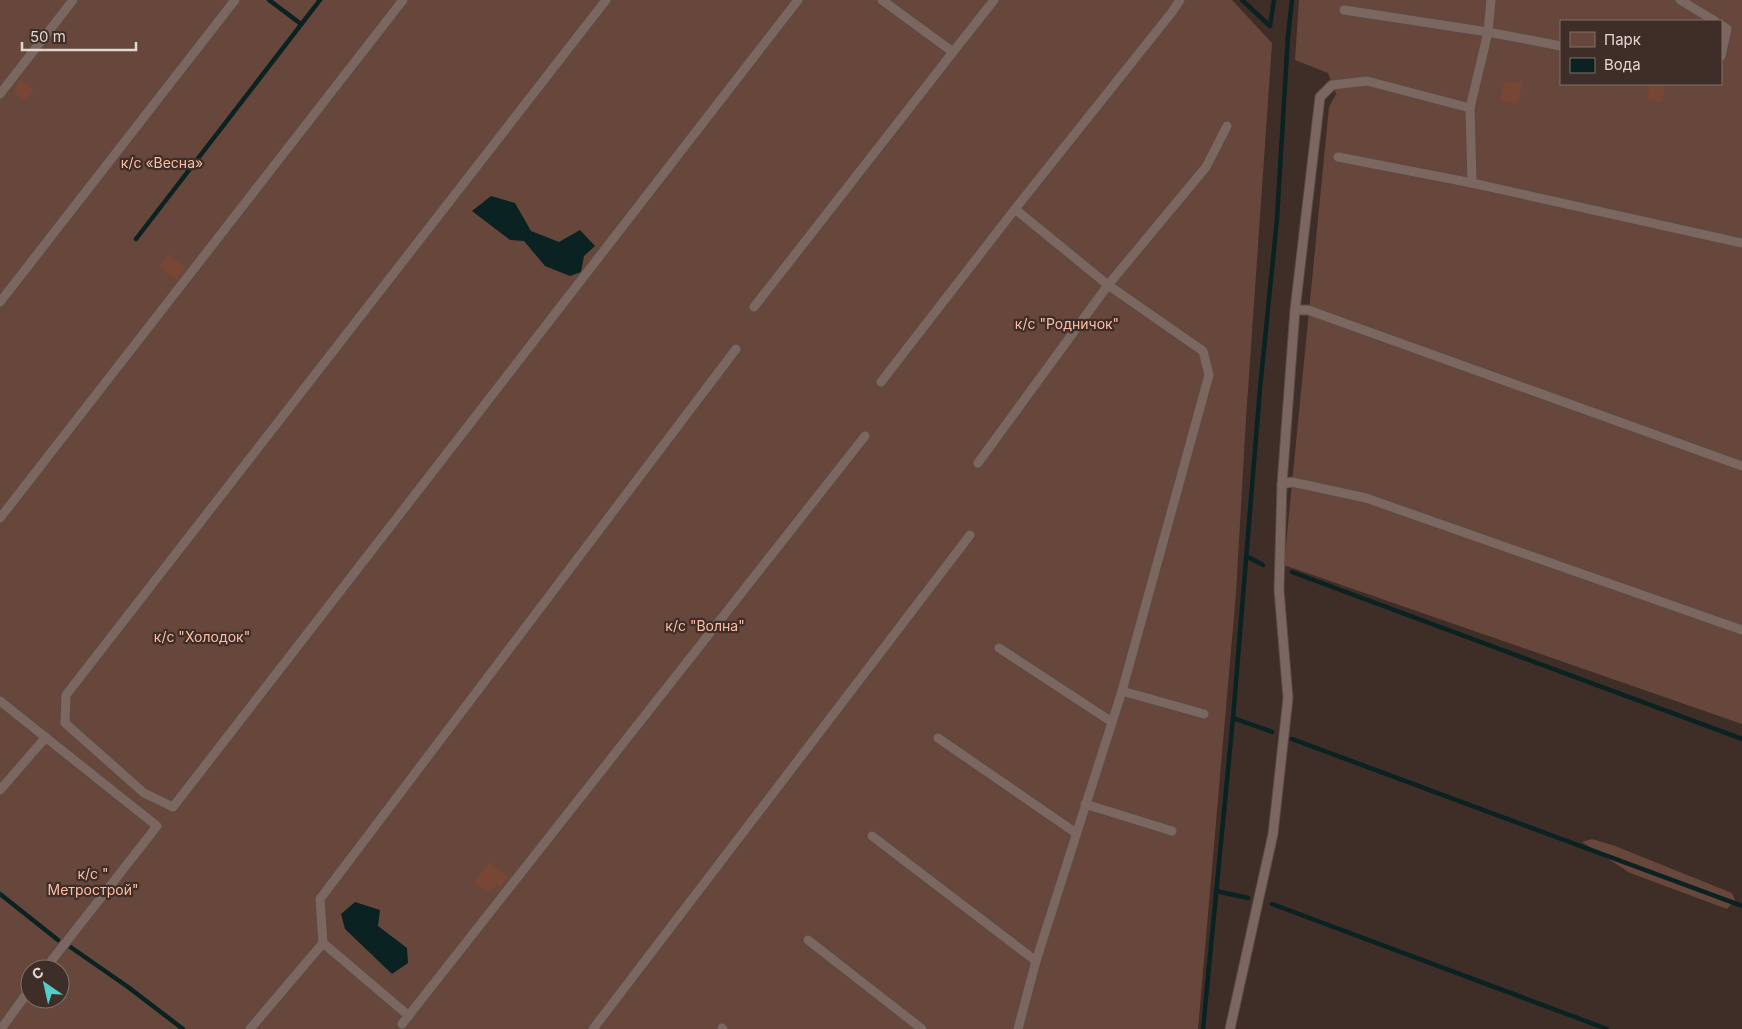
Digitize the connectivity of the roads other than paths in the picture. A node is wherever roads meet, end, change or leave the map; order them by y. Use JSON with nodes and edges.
{"nodes":[{"id":1,"x":73,"y":0,"type":"edge"},
{"id":2,"x":234,"y":0,"type":"edge"},
{"id":3,"x":403,"y":0,"type":"edge"},
{"id":4,"x":606,"y":0,"type":"edge"},
{"id":5,"x":798,"y":0,"type":"edge"},
{"id":6,"x":882,"y":0,"type":"edge"},
{"id":7,"x":994,"y":0,"type":"edge"},
{"id":8,"x":1180,"y":0,"type":"edge"},
{"id":9,"x":1491,"y":0,"type":"edge"},
{"id":10,"x":1680,"y":0,"type":"edge"},
{"id":11,"x":1344,"y":10,"type":"dead end"},
{"id":12,"x":1712,"y":20,"type":"edge"},
{"id":13,"x":1722,"y":26,"type":"edge"},
{"id":14,"x":1488,"y":32,"type":"junction"},
{"id":15,"x":1560,"y":46,"type":"edge"},
{"id":16,"x":953,"y":52,"type":"junction"},
{"id":17,"x":1722,"y":52,"type":"edge"},
{"id":18,"x":0,"y":94,"type":"edge"},
{"id":19,"x":1470,"y":108,"type":"junction"},
{"id":20,"x":1227,"y":126,"type":"dead end"},
{"id":21,"x":1338,"y":157,"type":"dead end"},
{"id":22,"x":1472,"y":184,"type":"junction"},
{"id":23,"x":1015,"y":209,"type":"junction"},
{"id":24,"x":1742,"y":243,"type":"edge"},
{"id":25,"x":1108,"y":285,"type":"junction"},
{"id":26,"x":0,"y":302,"type":"edge"},
{"id":27,"x":754,"y":307,"type":"dead end"},
{"id":28,"x":1295,"y":310,"type":"junction"},
{"id":29,"x":736,"y":348,"type":"dead end"},
{"id":30,"x":880,"y":382,"type":"dead end"},
{"id":31,"x":865,"y":436,"type":"dead end"},
{"id":32,"x":978,"y":463,"type":"dead end"},
{"id":33,"x":1742,"y":466,"type":"edge"},
{"id":34,"x":1282,"y":484,"type":"junction"},
{"id":35,"x":0,"y":518,"type":"edge"},
{"id":36,"x":970,"y":536,"type":"dead end"},
{"id":37,"x":1742,"y":630,"type":"edge"},
{"id":38,"x":999,"y":648,"type":"dead end"},
{"id":39,"x":1122,"y":691,"type":"junction"},
{"id":40,"x":0,"y":700,"type":"edge"},
{"id":41,"x":1204,"y":714,"type":"dead end"},
{"id":42,"x":1112,"y":722,"type":"junction"},
{"id":43,"x":46,"y":737,"type":"junction"},
{"id":44,"x":938,"y":738,"type":"dead end"},
{"id":45,"x":0,"y":790,"type":"edge"},
{"id":46,"x":1085,"y":804,"type":"junction"},
{"id":47,"x":1172,"y":831,"type":"dead end"},
{"id":48,"x":1076,"y":833,"type":"junction"},
{"id":49,"x":872,"y":836,"type":"dead end"},
{"id":50,"x":808,"y":940,"type":"dead end"},
{"id":51,"x":323,"y":943,"type":"junction"},
{"id":52,"x":53,"y":959,"type":"edge"},
{"id":53,"x":1036,"y":961,"type":"junction"},
{"id":54,"x":20,"y":1003,"type":"edge"},
{"id":55,"x":408,"y":1016,"type":"junction"},
{"id":56,"x":402,"y":1027,"type":"edge"},
{"id":57,"x":1,"y":1029,"type":"edge"},
{"id":58,"x":250,"y":1029,"type":"edge"},
{"id":59,"x":593,"y":1029,"type":"edge"},
{"id":60,"x":922,"y":1029,"type":"edge"},
{"id":61,"x":1018,"y":1029,"type":"edge"},
{"id":62,"x":1230,"y":1029,"type":"edge"}],
"edges":[{"from":1,"to":18,"type":"lane"},
{"from":2,"to":26,"type":"lane"},
{"from":3,"to":35,"type":"lane"},
{"from":4,"to":5,"type":"lane"},
{"from":6,"to":16,"type":"lane"},
{"from":7,"to":16,"type":"lane"},
{"from":8,"to":23,"type":"lane"},
{"from":9,"to":14,"type":"lane"},
{"from":10,"to":12,"type":"lane"},
{"from":11,"to":14,"type":"lane"},
{"from":13,"to":17,"type":"lane"},
{"from":14,"to":15,"type":"lane"},
{"from":14,"to":19,"type":"lane"},
{"from":16,"to":27,"type":"lane"},
{"from":19,"to":22,"type":"lane"},
{"from":19,"to":28,"type":"lane"},
{"from":20,"to":25,"type":"lane"},
{"from":21,"to":22,"type":"lane"},
{"from":22,"to":24,"type":"lane"},
{"from":23,"to":25,"type":"lane"},
{"from":23,"to":30,"type":"lane"},
{"from":25,"to":32,"type":"lane"},
{"from":25,"to":39,"type":"lane"},
{"from":28,"to":33,"type":"lane"},
{"from":28,"to":34,"type":"lane"},
{"from":29,"to":51,"type":"lane"},
{"from":31,"to":55,"type":"lane"},
{"from":34,"to":37,"type":"lane"},
{"from":34,"to":62,"type":"lane"},
{"from":36,"to":59,"type":"lane"},
{"from":38,"to":42,"type":"lane"},
{"from":39,"to":41,"type":"lane"},
{"from":39,"to":42,"type":"lane"},
{"from":40,"to":43,"type":"lane"},
{"from":42,"to":46,"type":"lane"},
{"from":43,"to":45,"type":"lane"},
{"from":43,"to":52,"type":"lane"},
{"from":44,"to":48,"type":"lane"},
{"from":46,"to":47,"type":"lane"},
{"from":46,"to":48,"type":"lane"},
{"from":48,"to":53,"type":"lane"},
{"from":49,"to":53,"type":"lane"},
{"from":50,"to":60,"type":"lane"},
{"from":51,"to":55,"type":"lane"},
{"from":51,"to":58,"type":"lane"},
{"from":53,"to":61,"type":"lane"},
{"from":54,"to":57,"type":"lane"},
{"from":55,"to":56,"type":"lane"}]}
